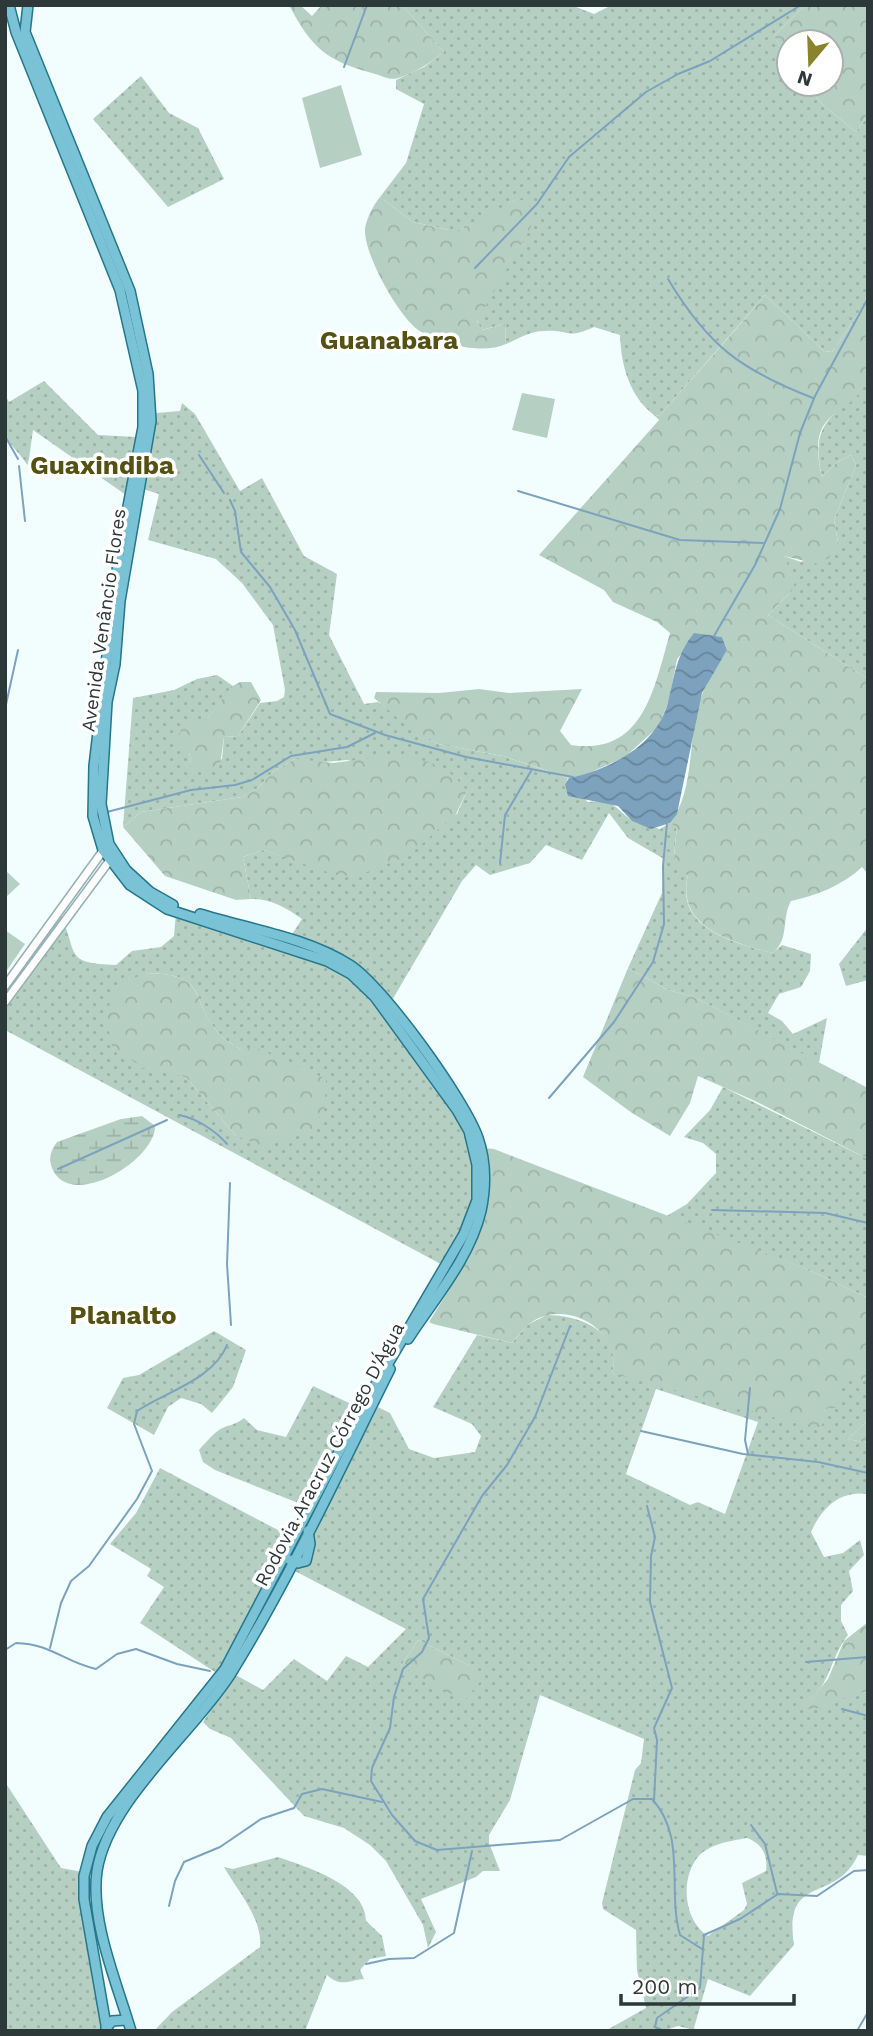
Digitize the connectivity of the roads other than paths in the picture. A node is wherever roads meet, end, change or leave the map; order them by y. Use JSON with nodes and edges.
{"nodes":[{"id":1,"x":9,"y":9,"type":"edge"},
{"id":2,"x":27,"y":9,"type":"edge"},
{"id":3,"x":106,"y":847,"type":"junction"},
{"id":4,"x":112,"y":857,"type":"junction"},
{"id":5,"x":5,"y":986,"type":"edge"},
{"id":6,"x":5,"y":1002,"type":"edge"},
{"id":7,"x":289,"y":1559,"type":"junction"},
{"id":8,"x":127,"y":2020,"type":"junction"},
{"id":9,"x":107,"y":2030,"type":"edge"},
{"id":10,"x":131,"y":2031,"type":"edge"}],
"edges":[{"from":1,"to":2,"type":"main road"},
{"from":1,"to":3,"type":"main road","name":"Avenida Venâncio Flores"},
{"from":2,"to":3,"type":"main road","name":"Avenida Venâncio Flores"},
{"from":3,"to":4,"type":"main road","name":"Rodovia Aracruz Córrego D'Água"},
{"from":3,"to":5,"type":"street"},
{"from":4,"to":6,"type":"street"},
{"from":4,"to":7,"type":"main road","name":"Rodovia Aracruz Córrego D'Água"},
{"from":4,"to":7,"type":"main road","name":"Rodovia Aracruz Córrego D'Água"},
{"from":7,"to":8,"type":"main road","name":"Rodovia Aracruz Córrego D'Água"},
{"from":7,"to":9,"type":"main road","name":"Rodovia Aracruz Córrego D'Água"},
{"from":8,"to":9,"type":"main road"},
{"from":8,"to":10,"type":"main road","name":"Rodovia Aracruz Córrego D'Água"}]}
